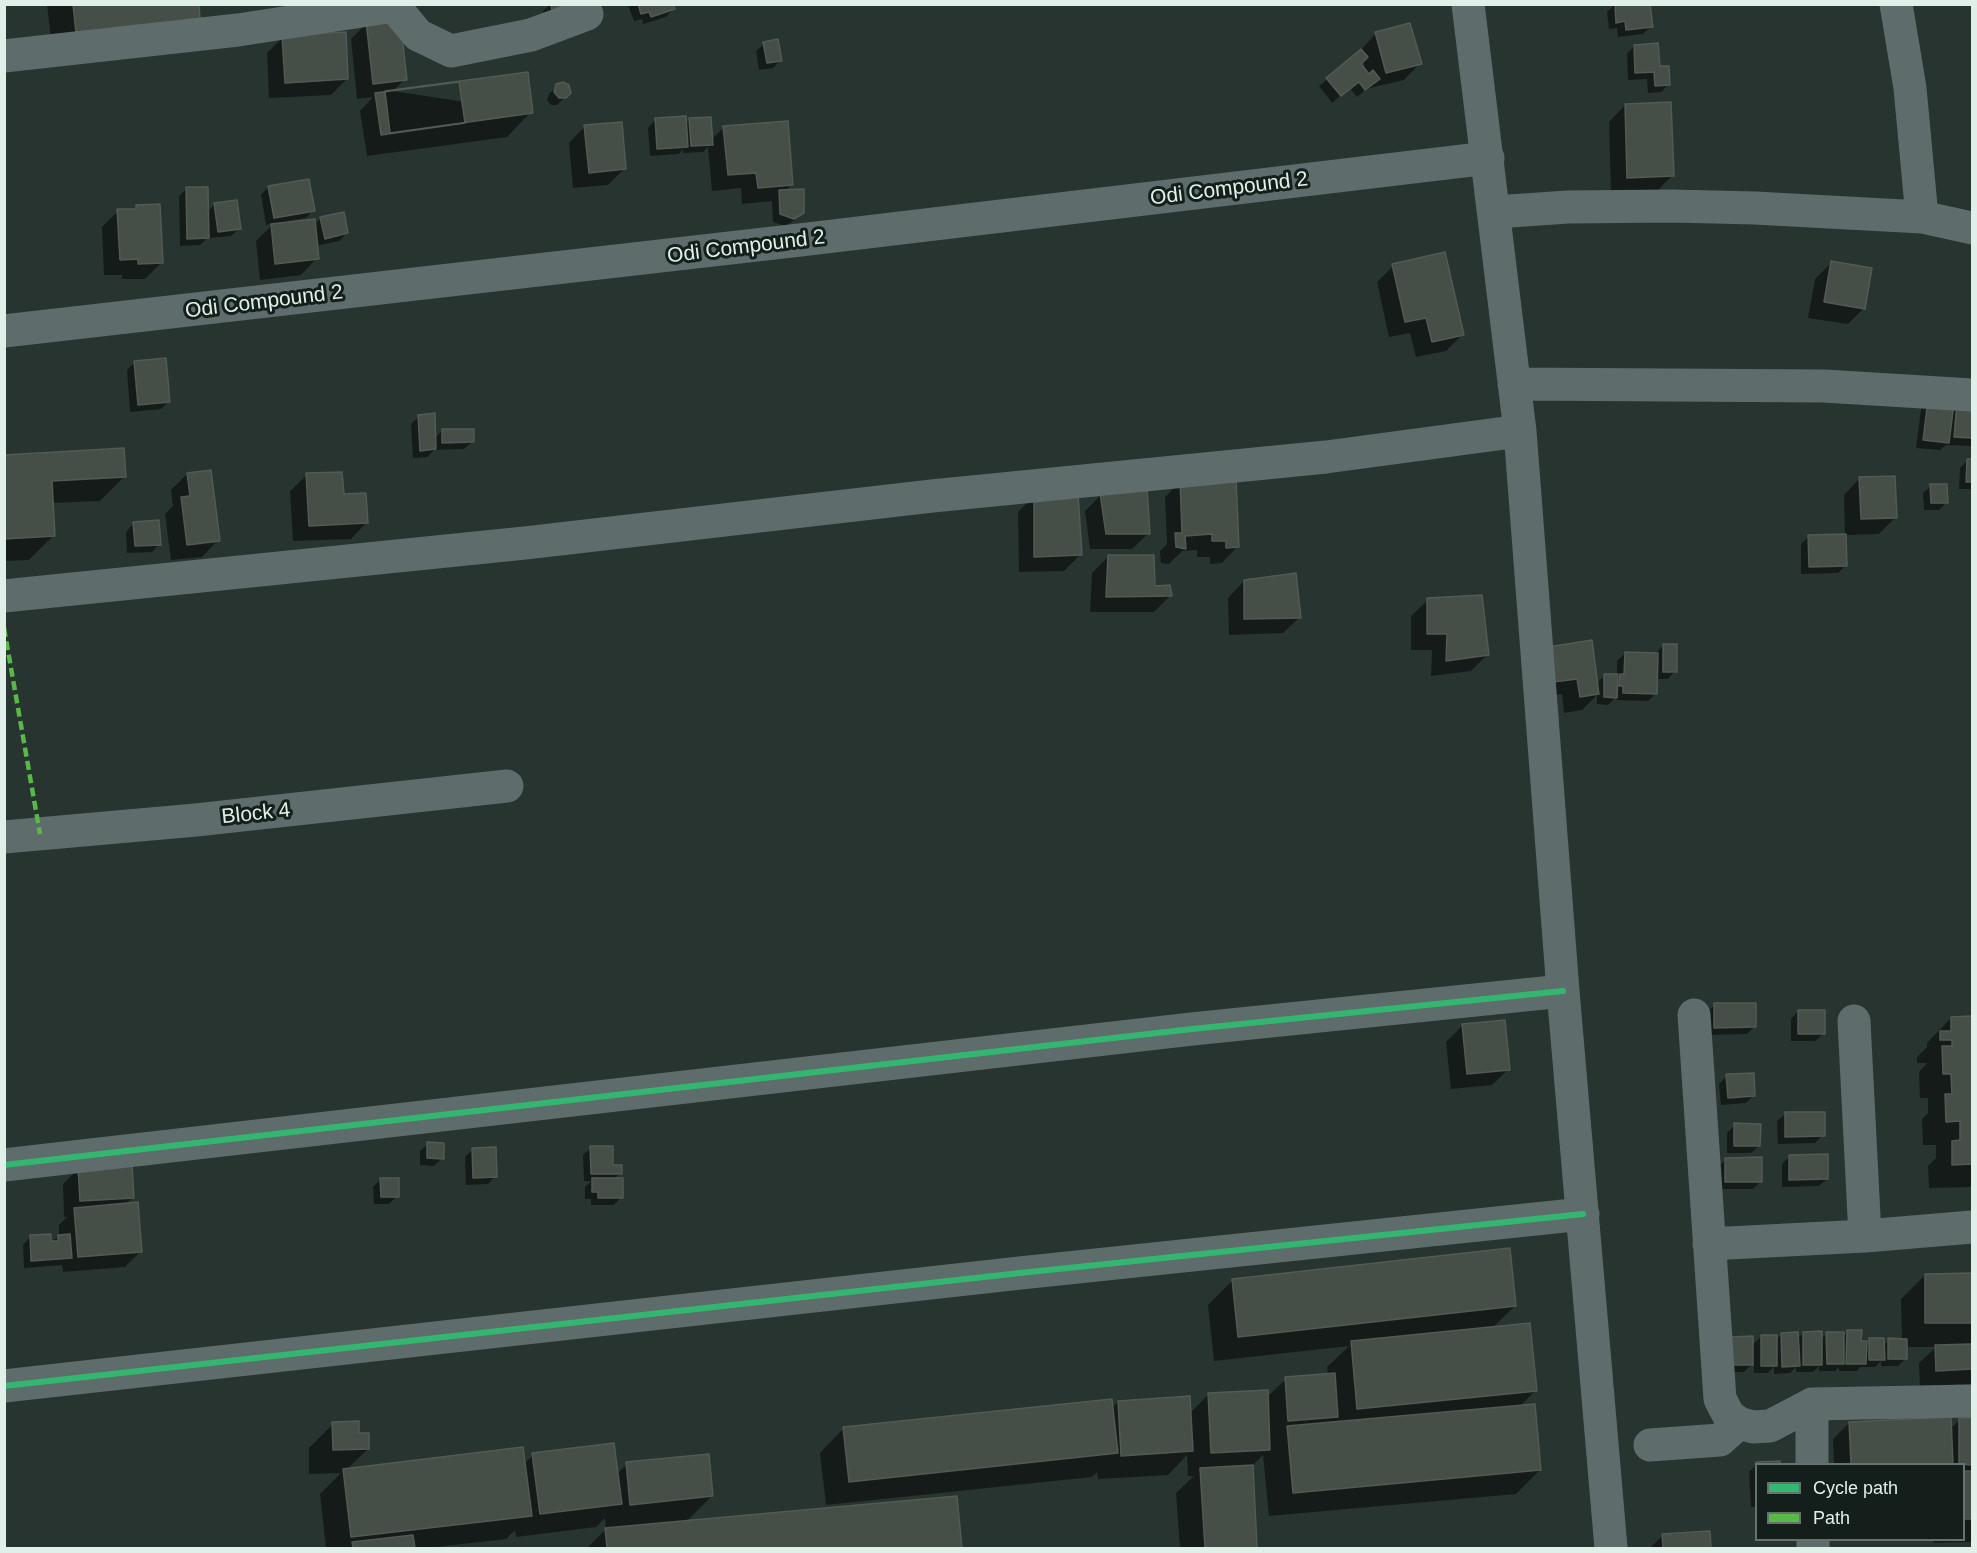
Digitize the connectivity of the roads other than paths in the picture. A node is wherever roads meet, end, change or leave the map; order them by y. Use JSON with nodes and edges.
{"nodes":[{"id":1,"x":1468,"y":4,"type":"edge"},
{"id":2,"x":1896,"y":4,"type":"edge"},
{"id":3,"x":587,"y":14,"type":"dead end"},
{"id":4,"x":4,"y":56,"type":"edge"},
{"id":5,"x":1488,"y":158,"type":"junction"},
{"id":6,"x":1495,"y":212,"type":"junction"},
{"id":7,"x":1922,"y":217,"type":"junction"},
{"id":8,"x":1972,"y":228,"type":"edge"},
{"id":9,"x":4,"y":331,"type":"edge"},
{"id":10,"x":1514,"y":384,"type":"junction"},
{"id":11,"x":1972,"y":395,"type":"edge"},
{"id":12,"x":1520,"y":431,"type":"junction"},
{"id":13,"x":4,"y":596,"type":"edge"},
{"id":14,"x":507,"y":786,"type":"dead end"},
{"id":15,"x":4,"y":837,"type":"edge"},
{"id":16,"x":1563,"y":991,"type":"junction"},
{"id":17,"x":1694,"y":1015,"type":"dead end"},
{"id":18,"x":1854,"y":1021,"type":"dead end"},
{"id":19,"x":4,"y":1165,"type":"edge"},
{"id":20,"x":1583,"y":1214,"type":"junction"},
{"id":21,"x":1972,"y":1227,"type":"edge"},
{"id":22,"x":1866,"y":1236,"type":"junction"},
{"id":23,"x":1708,"y":1244,"type":"junction"},
{"id":24,"x":4,"y":1386,"type":"edge"},
{"id":25,"x":1972,"y":1401,"type":"edge"},
{"id":26,"x":1812,"y":1404,"type":"junction"},
{"id":27,"x":1739,"y":1423,"type":"junction"},
{"id":28,"x":1650,"y":1445,"type":"dead end"},
{"id":29,"x":1812,"y":1463,"type":"edge"},
{"id":30,"x":1611,"y":1548,"type":"edge"}],
"edges":[{"from":1,"to":5,"type":"street"},
{"from":2,"to":7,"type":"street"},
{"from":3,"to":4,"type":"street"},
{"from":5,"to":6,"type":"street"},
{"from":5,"to":9,"type":"street","name":"Odi Compound 2"},
{"from":6,"to":7,"type":"street"},
{"from":6,"to":10,"type":"street"},
{"from":7,"to":8,"type":"street"},
{"from":10,"to":11,"type":"street"},
{"from":10,"to":12,"type":"street"},
{"from":12,"to":13,"type":"street"},
{"from":12,"to":16,"type":"street"},
{"from":14,"to":15,"type":"street","name":"Block 4"},
{"from":16,"to":19,"type":"street"},
{"from":16,"to":20,"type":"street"},
{"from":17,"to":23,"type":"street"},
{"from":18,"to":22,"type":"street"},
{"from":20,"to":24,"type":"street"},
{"from":20,"to":30,"type":"street"},
{"from":21,"to":22,"type":"street"},
{"from":22,"to":23,"type":"street"},
{"from":23,"to":27,"type":"street"},
{"from":25,"to":26,"type":"street"},
{"from":26,"to":27,"type":"street"},
{"from":26,"to":29,"type":"street"},
{"from":27,"to":28,"type":"street"}]}
